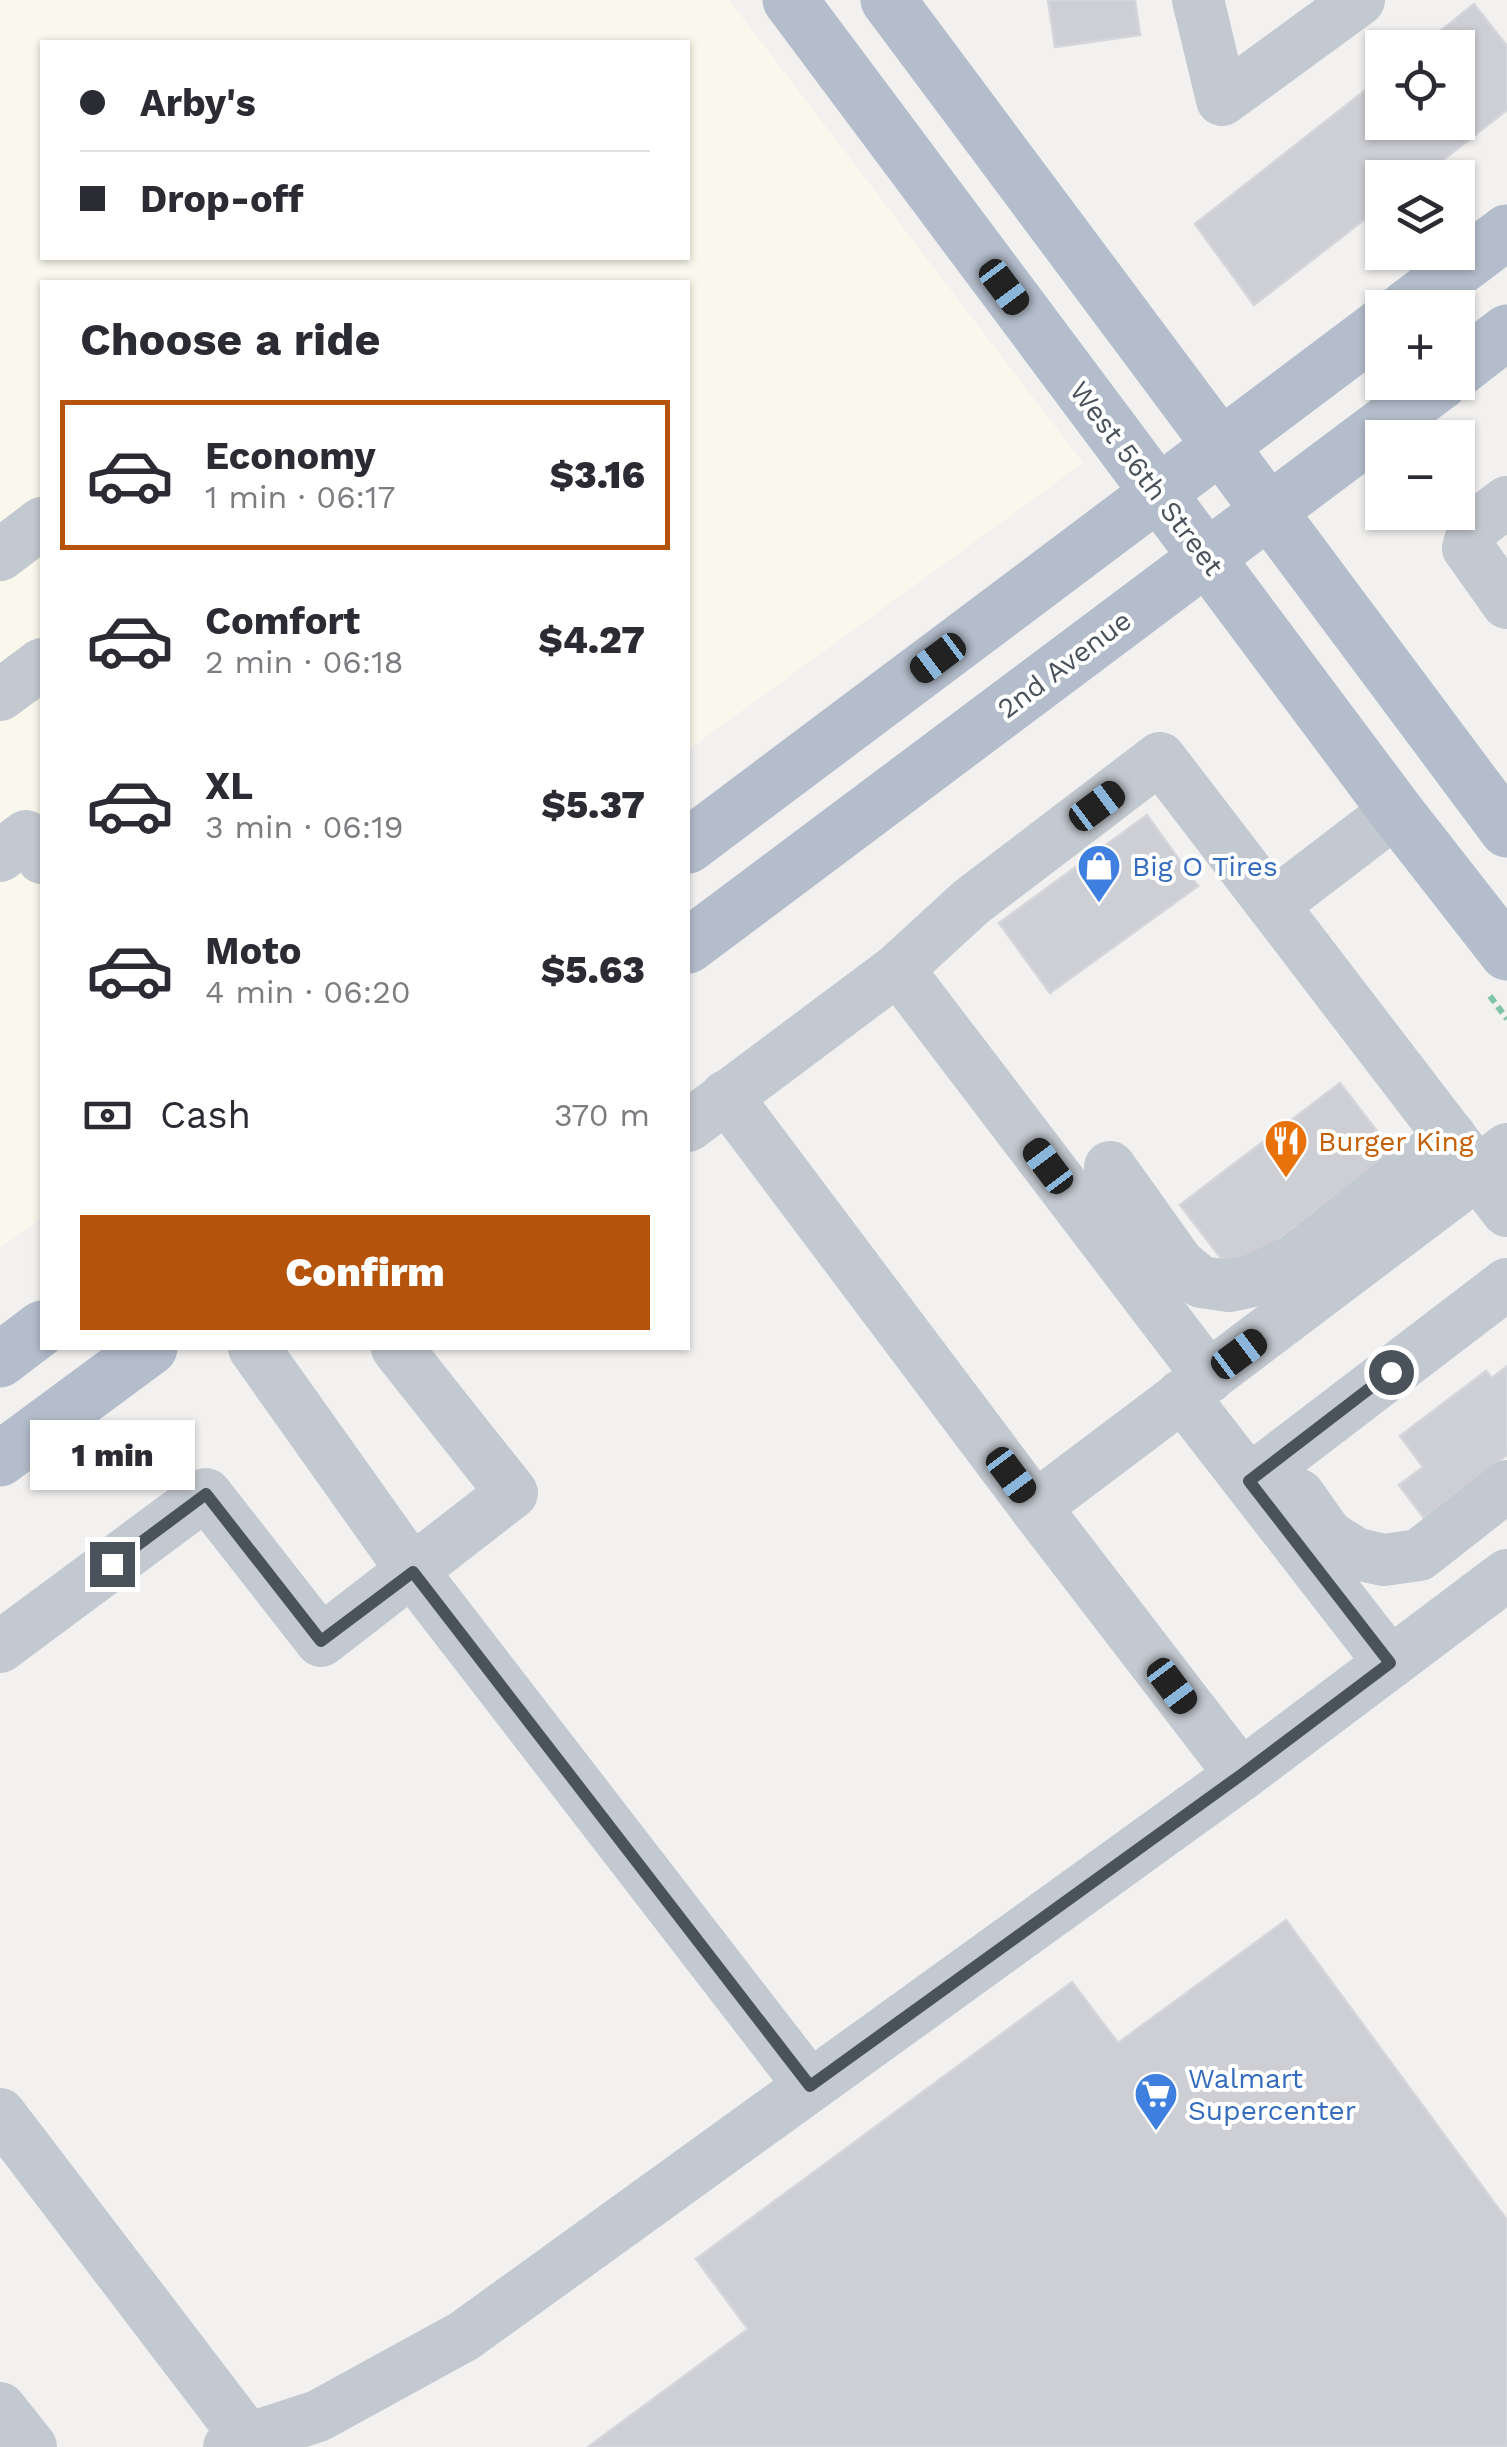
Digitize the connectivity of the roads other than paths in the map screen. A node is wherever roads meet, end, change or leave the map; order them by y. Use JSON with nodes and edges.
{"nodes":[{"id":1,"x":888,"y":0,"type":"edge"},
{"id":2,"x":1198,"y":0,"type":"edge"},
{"id":3,"x":1358,"y":0,"type":"edge"},
{"id":4,"x":804,"y":6,"type":"edge"},
{"id":5,"x":1507,"y":232,"type":"edge"},
{"id":6,"x":1430,"y":290,"type":"edge"},
{"id":7,"x":1507,"y":332,"type":"edge"},
{"id":8,"x":1365,"y":338,"type":"edge"},
{"id":9,"x":1475,"y":357,"type":"edge"},
{"id":10,"x":1417,"y":400,"type":"edge"},
{"id":11,"x":1221,"y":446,"type":"junction"},
{"id":12,"x":1158,"y":494,"type":"junction"},
{"id":13,"x":1507,"y":502,"type":"edge"},
{"id":14,"x":1270,"y":512,"type":"junction"},
{"id":15,"x":40,"y":524,"type":"edge"},
{"id":16,"x":0,"y":554,"type":"edge"},
{"id":17,"x":1207,"y":558,"type":"junction"},
{"id":18,"x":1507,"y":603,"type":"edge"},
{"id":19,"x":40,"y":666,"type":"edge"},
{"id":20,"x":0,"y":696,"type":"edge"},
{"id":21,"x":1396,"y":811,"type":"junction"},
{"id":22,"x":1507,"y":830,"type":"edge"},
{"id":23,"x":690,"y":845,"type":"edge"},
{"id":24,"x":1273,"y":905,"type":"junction"},
{"id":25,"x":690,"y":945,"type":"edge"},
{"id":26,"x":1507,"y":954,"type":"edge"},
{"id":27,"x":898,"y":968,"type":"junction"},
{"id":28,"x":707,"y":1111,"type":"edge"},
{"id":29,"x":1110,"y":1167,"type":"dead end"},
{"id":30,"x":1486,"y":1168,"type":"edge"},
{"id":31,"x":1507,"y":1284,"type":"edge"},
{"id":32,"x":40,"y":1330,"type":"edge"},
{"id":33,"x":147,"y":1350,"type":"edge"},
{"id":34,"x":255,"y":1350,"type":"edge"},
{"id":35,"x":399,"y":1350,"type":"edge"},
{"id":36,"x":0,"y":1360,"type":"edge"},
{"id":37,"x":1196,"y":1386,"type":"junction"},
{"id":38,"x":0,"y":1459,"type":"edge"},
{"id":39,"x":1262,"y":1472,"type":"junction"},
{"id":40,"x":1507,"y":1486,"type":"edge"},
{"id":41,"x":1035,"y":1507,"type":"junction"},
{"id":42,"x":413,"y":1572,"type":"junction"},
{"id":43,"x":1507,"y":1575,"type":"edge"},
{"id":44,"x":0,"y":1647,"type":"edge"},
{"id":45,"x":1390,"y":1663,"type":"junction"},
{"id":46,"x":1241,"y":1775,"type":"junction"},
{"id":47,"x":810,"y":2086,"type":"junction"},
{"id":48,"x":0,"y":2114,"type":"edge"},
{"id":49,"x":0,"y":2408,"type":"edge"},
{"id":50,"x":243,"y":2444,"type":"edge"},
{"id":51,"x":31,"y":2447,"type":"edge"}],
"edges":[{"from":1,"to":11,"type":"main road"},
{"from":2,"to":3,"type":"street"},
{"from":4,"to":12,"type":"main road","name":"West 56th Street"},
{"from":5,"to":6,"type":"main road"},
{"from":7,"to":9,"type":"main road"},
{"from":8,"to":11,"type":"main road"},
{"from":10,"to":14,"type":"main road","name":"2nd Avenue"},
{"from":11,"to":12,"type":"main road"},
{"from":11,"to":14,"type":"main road"},
{"from":12,"to":17,"type":"main road","name":"West 56th Street"},
{"from":12,"to":23,"type":"main road"},
{"from":13,"to":18,"type":"street"},
{"from":14,"to":17,"type":"main road","name":"2nd Avenue"},
{"from":14,"to":22,"type":"main road"},
{"from":15,"to":16,"type":"street"},
{"from":17,"to":21,"type":"main road","name":"West 56th Street"},
{"from":17,"to":25,"type":"main road","name":"2nd Avenue"},
{"from":19,"to":20,"type":"street"},
{"from":21,"to":24,"type":"street"},
{"from":21,"to":26,"type":"main road","name":"West 56th Street"},
{"from":24,"to":27,"type":"street"},
{"from":24,"to":30,"type":"street"},
{"from":27,"to":28,"type":"street"},
{"from":27,"to":37,"type":"street"},
{"from":28,"to":41,"type":"street"},
{"from":29,"to":30,"type":"street"},
{"from":30,"to":37,"type":"street"},
{"from":31,"to":39,"type":"street"},
{"from":32,"to":36,"type":"main road"},
{"from":33,"to":38,"type":"main road"},
{"from":34,"to":42,"type":"street"},
{"from":35,"to":42,"type":"street"},
{"from":37,"to":39,"type":"street"},
{"from":37,"to":41,"type":"street"},
{"from":39,"to":40,"type":"street"},
{"from":39,"to":45,"type":"street"},
{"from":41,"to":46,"type":"street"},
{"from":42,"to":44,"type":"street"},
{"from":42,"to":47,"type":"street"},
{"from":43,"to":45,"type":"street"},
{"from":45,"to":46,"type":"street"},
{"from":46,"to":47,"type":"street"},
{"from":47,"to":50,"type":"street"},
{"from":48,"to":50,"type":"street"},
{"from":49,"to":51,"type":"street"}]}
